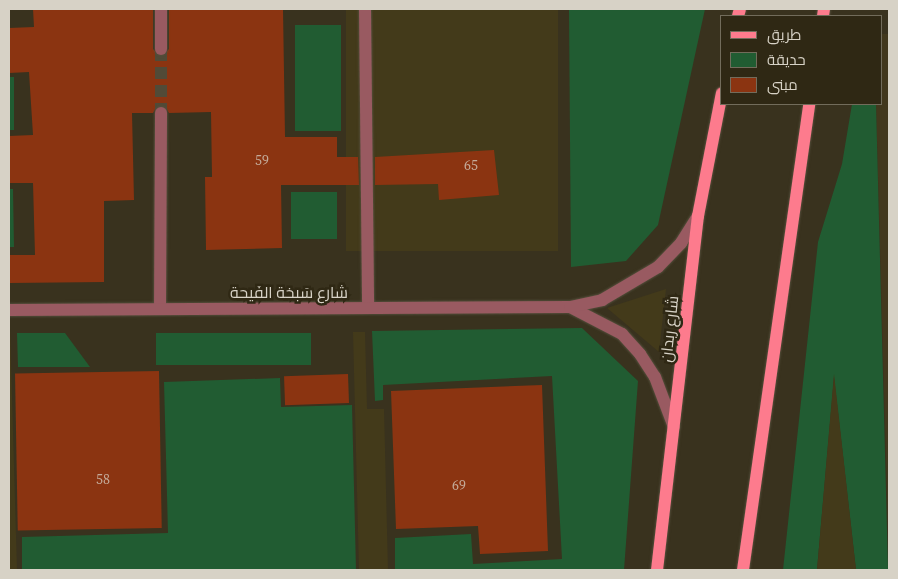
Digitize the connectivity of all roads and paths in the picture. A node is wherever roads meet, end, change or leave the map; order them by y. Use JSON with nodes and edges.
{"nodes":[{"id":1,"x":161,"y":9,"type":"edge"},
{"id":2,"x":365,"y":9,"type":"edge"},
{"id":3,"x":161,"y":49,"type":"tunnel mouth"},
{"id":4,"x":720,"y":104,"type":"edge"},
{"id":5,"x":809,"y":105,"type":"edge"},
{"id":6,"x":161,"y":113,"type":"tunnel mouth"},
{"id":7,"x":698,"y":216,"type":"junction"},
{"id":8,"x":368,"y":308,"type":"junction"},
{"id":9,"x":570,"y":308,"type":"junction"},
{"id":10,"x":160,"y":309,"type":"junction"},
{"id":11,"x":9,"y":310,"type":"edge"},
{"id":12,"x":674,"y":427,"type":"junction"},
{"id":13,"x":657,"y":570,"type":"edge"},
{"id":14,"x":743,"y":570,"type":"edge"}],
"edges":[{"from":1,"to":3,"type":"street"},
{"from":2,"to":8,"type":"street"},
{"from":4,"to":7,"type":"main road","name":"شارع ربدان"},
{"from":5,"to":14,"type":"main road"},
{"from":6,"to":10,"type":"street"},
{"from":7,"to":9,"type":"street","name":"شارع سَبخة الفَيحة"},
{"from":7,"to":12,"type":"main road","name":"شارع ربدان"},
{"from":8,"to":9,"type":"street","name":"شارع سَبخة الفَيحة"},
{"from":8,"to":10,"type":"street","name":"شارع سَبخة الفَيحة"},
{"from":9,"to":12,"type":"street","name":"شارع سَبخة الفَيحة"},
{"from":10,"to":11,"type":"street","name":"شارع سَبخة الفَيحة"},
{"from":12,"to":13,"type":"main road","name":"شارع ربدان"}]}
